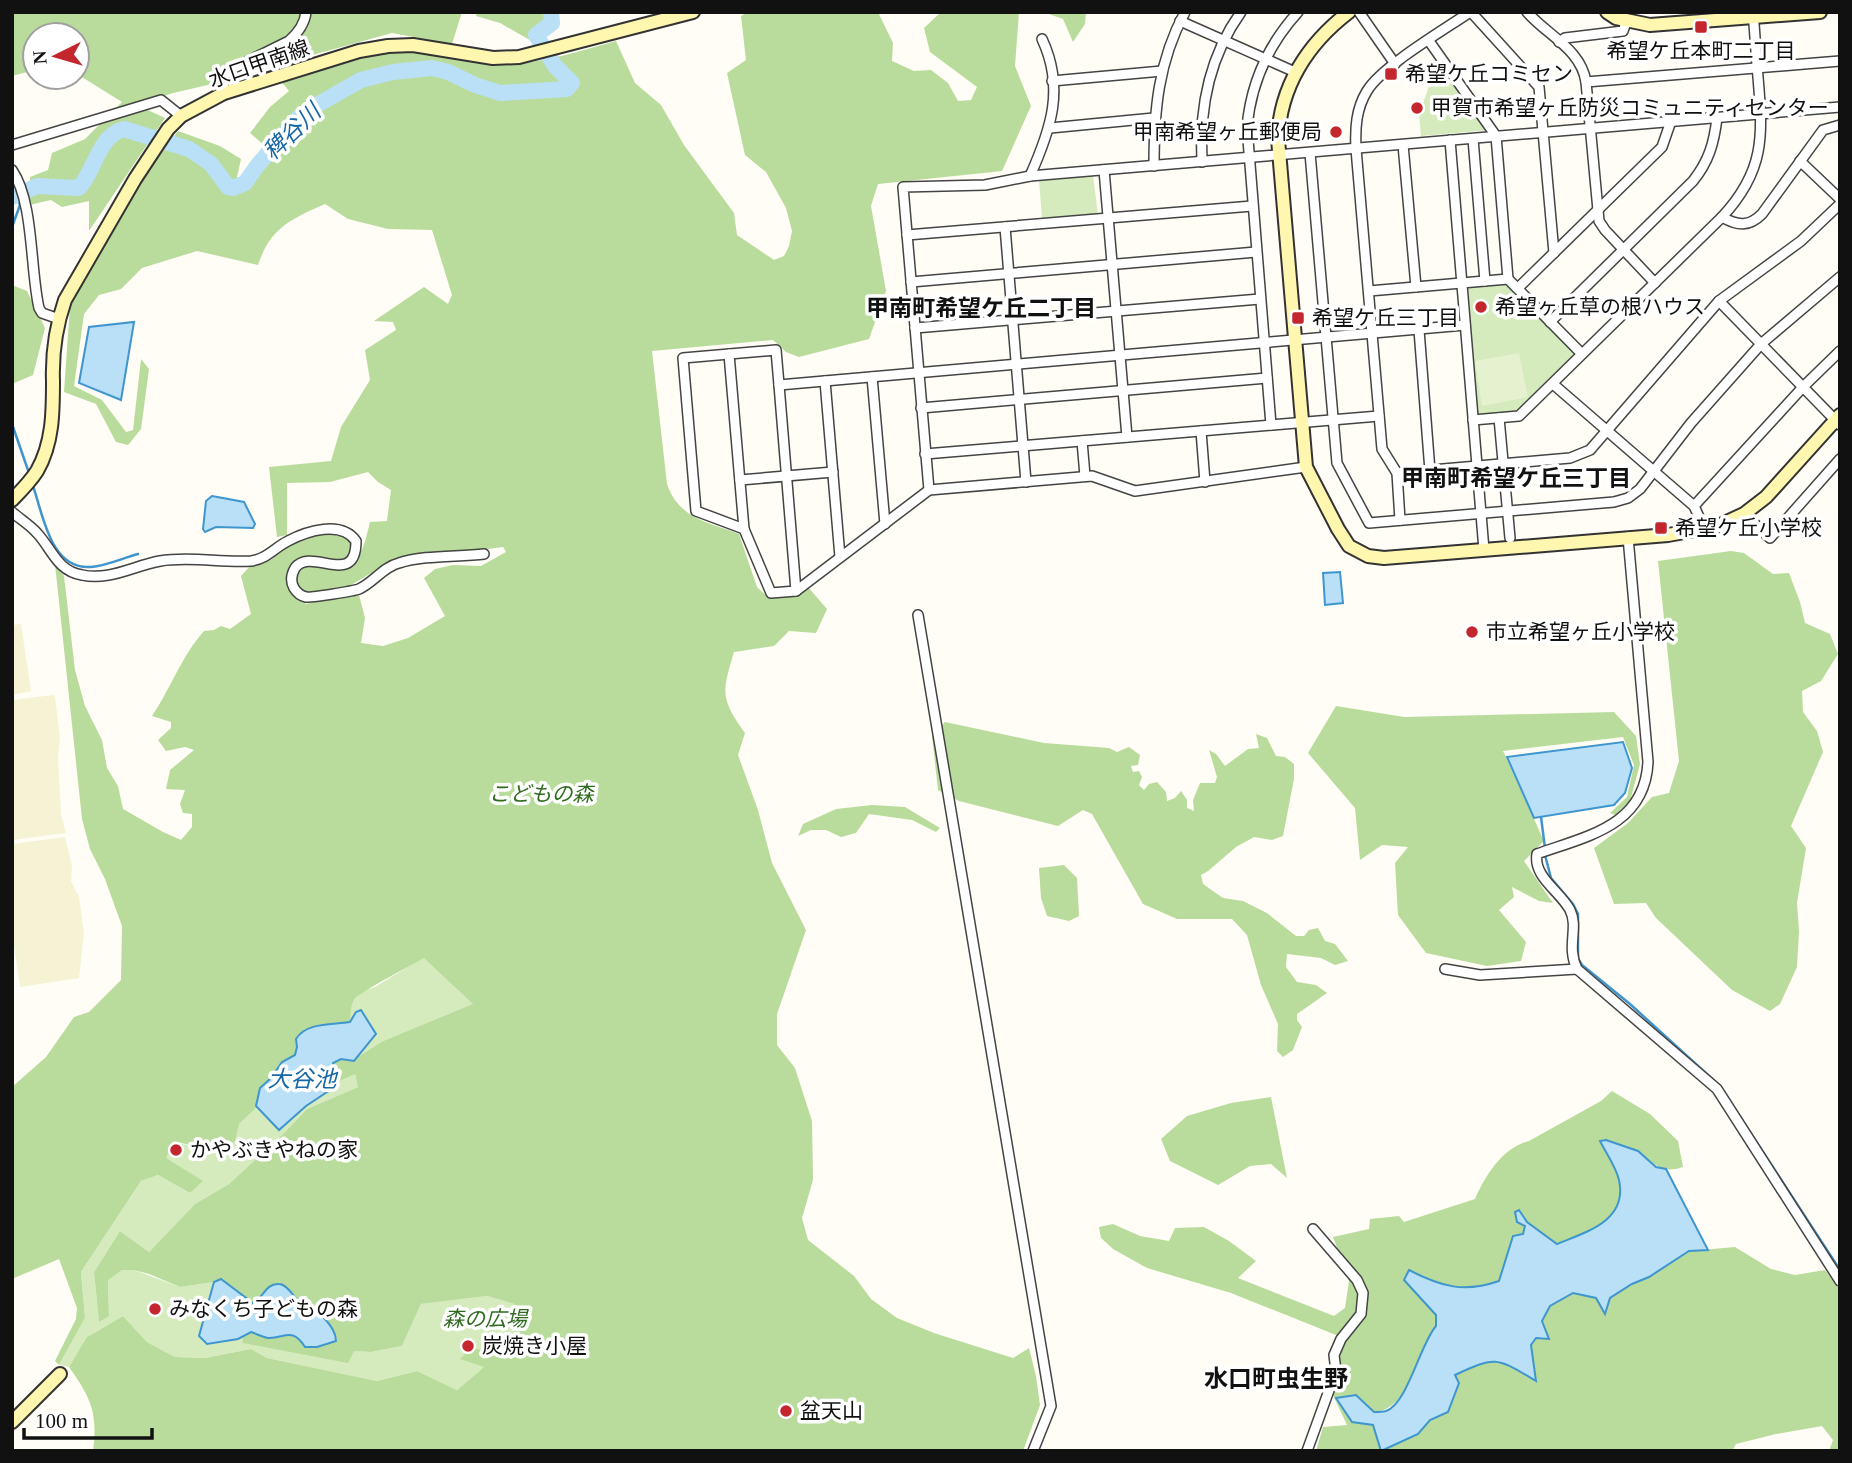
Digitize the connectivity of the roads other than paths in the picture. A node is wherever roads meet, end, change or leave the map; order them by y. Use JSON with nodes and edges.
{"nodes":[{"id":1,"x":306,"y":12,"type":"edge"},
{"id":2,"x":692,"y":12,"type":"edge"},
{"id":3,"x":1241,"y":12,"type":"edge"},
{"id":4,"x":1298,"y":12,"type":"edge"},
{"id":5,"x":1349,"y":12,"type":"edge"},
{"id":6,"x":1359,"y":12,"type":"edge"},
{"id":7,"x":1471,"y":12,"type":"edge"},
{"id":8,"x":1527,"y":12,"type":"edge"},
{"id":9,"x":1607,"y":12,"type":"edge"},
{"id":10,"x":1820,"y":12,"type":"edge"},
{"id":11,"x":1753,"y":15,"type":"edge"},
{"id":12,"x":1182,"y":17,"type":"edge"},
{"id":13,"x":1627,"y":20,"type":"junction"},
{"id":14,"x":1042,"y":40,"type":"dead end"},
{"id":15,"x":1224,"y":41,"type":"junction"},
{"id":16,"x":1429,"y":41,"type":"junction"},
{"id":17,"x":1559,"y":42,"type":"junction"},
{"id":18,"x":1265,"y":58,"type":"junction"},
{"id":19,"x":1840,"y":61,"type":"edge"},
{"id":20,"x":1395,"y":64,"type":"junction"},
{"id":21,"x":1757,"y":68,"type":"junction"},
{"id":22,"x":1162,"y":71,"type":"junction"},
{"id":23,"x":1296,"y":72,"type":"junction"},
{"id":24,"x":1052,"y":81,"type":"junction"},
{"id":25,"x":1586,"y":82,"type":"junction"},
{"id":26,"x":224,"y":93,"type":"junction"},
{"id":27,"x":1840,"y":107,"type":"edge"},
{"id":28,"x":1761,"y":114,"type":"junction"},
{"id":29,"x":181,"y":116,"type":"junction"},
{"id":30,"x":1154,"y":118,"type":"junction"},
{"id":31,"x":1717,"y":118,"type":"junction"},
{"id":32,"x":1671,"y":121,"type":"junction"},
{"id":33,"x":1840,"y":125,"type":"edge"},
{"id":34,"x":1050,"y":128,"type":"junction"},
{"id":35,"x":1590,"y":129,"type":"junction"},
{"id":36,"x":1544,"y":132,"type":"junction"},
{"id":37,"x":1496,"y":136,"type":"junction"},
{"id":38,"x":1473,"y":139,"type":"junction"},
{"id":39,"x":1450,"y":141,"type":"junction"},
{"id":40,"x":12,"y":145,"type":"edge"},
{"id":41,"x":1403,"y":145,"type":"junction"},
{"id":42,"x":1356,"y":149,"type":"junction"},
{"id":43,"x":1310,"y":153,"type":"junction"},
{"id":44,"x":1279,"y":155,"type":"junction"},
{"id":45,"x":1248,"y":157,"type":"junction"},
{"id":46,"x":1800,"y":161,"type":"junction"},
{"id":47,"x":1202,"y":162,"type":"junction"},
{"id":48,"x":1154,"y":166,"type":"junction"},
{"id":49,"x":12,"y":170,"type":"edge"},
{"id":50,"x":1104,"y":170,"type":"junction"},
{"id":51,"x":1030,"y":176,"type":"junction"},
{"id":52,"x":1840,"y":201,"type":"edge"},
{"id":53,"x":1252,"y":206,"type":"junction"},
{"id":54,"x":1597,"y":210,"type":"junction"},
{"id":55,"x":1722,"y":217,"type":"junction"},
{"id":56,"x":1109,"y":218,"type":"junction"},
{"id":57,"x":1004,"y":227,"type":"junction"},
{"id":58,"x":907,"y":235,"type":"junction"},
{"id":59,"x":1623,"y":250,"type":"junction"},
{"id":60,"x":1256,"y":252,"type":"junction"},
{"id":61,"x":1554,"y":253,"type":"junction"},
{"id":62,"x":1113,"y":265,"type":"junction"},
{"id":63,"x":1008,"y":274,"type":"junction"},
{"id":64,"x":1840,"y":277,"type":"edge"},
{"id":65,"x":1508,"y":279,"type":"junction"},
{"id":66,"x":1485,"y":281,"type":"junction"},
{"id":67,"x":911,"y":282,"type":"junction"},
{"id":68,"x":1462,"y":283,"type":"junction"},
{"id":69,"x":1655,"y":283,"type":"junction"},
{"id":70,"x":1416,"y":287,"type":"junction"},
{"id":71,"x":1518,"y":288,"type":"junction"},
{"id":72,"x":1369,"y":291,"type":"junction"},
{"id":73,"x":1260,"y":299,"type":"junction"},
{"id":74,"x":1720,"y":301,"type":"junction"},
{"id":75,"x":1117,"y":312,"type":"junction"},
{"id":76,"x":59,"y":319,"type":"junction"},
{"id":77,"x":1012,"y":321,"type":"junction"},
{"id":78,"x":1550,"y":322,"type":"junction"},
{"id":79,"x":1465,"y":325,"type":"junction"},
{"id":80,"x":915,"y":328,"type":"junction"},
{"id":81,"x":1419,"y":330,"type":"junction"},
{"id":82,"x":1372,"y":334,"type":"junction"},
{"id":83,"x":1326,"y":338,"type":"junction"},
{"id":84,"x":1295,"y":340,"type":"junction"},
{"id":85,"x":1264,"y":344,"type":"junction"},
{"id":86,"x":1761,"y":344,"type":"junction"},
{"id":87,"x":1840,"y":351,"type":"edge"},
{"id":88,"x":730,"y":354,"type":"junction"},
{"id":89,"x":1581,"y":354,"type":"junction"},
{"id":90,"x":1121,"y":356,"type":"junction"},
{"id":91,"x":1016,"y":364,"type":"junction"},
{"id":92,"x":919,"y":373,"type":"junction"},
{"id":93,"x":872,"y":377,"type":"junction"},
{"id":94,"x":1267,"y":378,"type":"junction"},
{"id":95,"x":825,"y":381,"type":"junction"},
{"id":96,"x":1553,"y":384,"type":"junction"},
{"id":97,"x":779,"y":385,"type":"junction"},
{"id":98,"x":1802,"y":387,"type":"junction"},
{"id":99,"x":1124,"y":390,"type":"junction"},
{"id":100,"x":1019,"y":399,"type":"junction"},
{"id":101,"x":921,"y":408,"type":"junction"},
{"id":102,"x":1379,"y":416,"type":"junction"},
{"id":103,"x":1499,"y":418,"type":"junction"},
{"id":104,"x":1333,"y":420,"type":"junction"},
{"id":105,"x":1473,"y":420,"type":"junction"},
{"id":106,"x":1838,"y":420,"type":"edge"},
{"id":107,"x":1302,"y":422,"type":"junction"},
{"id":108,"x":1272,"y":425,"type":"junction"},
{"id":109,"x":1201,"y":431,"type":"junction"},
{"id":110,"x":1607,"y":432,"type":"junction"},
{"id":111,"x":1127,"y":437,"type":"junction"},
{"id":112,"x":1082,"y":441,"type":"junction"},
{"id":113,"x":1023,"y":446,"type":"junction"},
{"id":114,"x":925,"y":454,"type":"junction"},
{"id":115,"x":1840,"y":459,"type":"edge"},
{"id":116,"x":1503,"y":465,"type":"junction"},
{"id":117,"x":1306,"y":467,"type":"junction"},
{"id":118,"x":1478,"y":467,"type":"junction"},
{"id":119,"x":1430,"y":471,"type":"junction"},
{"id":120,"x":833,"y":472,"type":"junction"},
{"id":121,"x":1654,"y":472,"type":"junction"},
{"id":122,"x":1396,"y":473,"type":"junction"},
{"id":123,"x":786,"y":476,"type":"junction"},
{"id":124,"x":1085,"y":476,"type":"junction"},
{"id":125,"x":740,"y":480,"type":"junction"},
{"id":126,"x":1026,"y":482,"type":"junction"},
{"id":127,"x":1205,"y":482,"type":"junction"},
{"id":128,"x":929,"y":490,"type":"junction"},
{"id":129,"x":12,"y":500,"type":"edge"},
{"id":130,"x":1694,"y":506,"type":"junction"},
{"id":131,"x":1507,"y":511,"type":"junction"},
{"id":132,"x":12,"y":512,"type":"edge"},
{"id":133,"x":1481,"y":513,"type":"junction"},
{"id":134,"x":1744,"y":514,"type":"junction"},
{"id":135,"x":1400,"y":520,"type":"junction"},
{"id":136,"x":885,"y":524,"type":"junction"},
{"id":137,"x":744,"y":529,"type":"junction"},
{"id":138,"x":1705,"y":530,"type":"junction"},
{"id":139,"x":1628,"y":537,"type":"junction"},
{"id":140,"x":1510,"y":538,"type":"dead end"},
{"id":141,"x":1484,"y":550,"type":"junction"},
{"id":142,"x":484,"y":554,"type":"dead end"},
{"id":143,"x":840,"y":557,"type":"junction"},
{"id":144,"x":796,"y":591,"type":"junction"},
{"id":145,"x":918,"y":615,"type":"dead end"},
{"id":146,"x":1445,"y":969,"type":"dead end"},
{"id":147,"x":1577,"y":969,"type":"junction"},
{"id":148,"x":1313,"y":1229,"type":"dead end"},
{"id":149,"x":1840,"y":1281,"type":"edge"},
{"id":150,"x":60,"y":1374,"type":"dead end"},
{"id":151,"x":12,"y":1422,"type":"edge"},
{"id":152,"x":1032,"y":1451,"type":"edge"},
{"id":153,"x":1307,"y":1451,"type":"edge"}],
"edges":[{"from":1,"to":26,"type":"street"},
{"from":2,"to":26,"type":"street","name":"水口甲南線"},
{"from":3,"to":15,"type":"street"},
{"from":4,"to":18,"type":"street"},
{"from":5,"to":23,"type":"street"},
{"from":6,"to":20,"type":"street"},
{"from":7,"to":16,"type":"street"},
{"from":7,"to":36,"type":"street"},
{"from":8,"to":17,"type":"street"},
{"from":9,"to":13,"type":"street"},
{"from":10,"to":11,"type":"street"},
{"from":11,"to":13,"type":"street"},
{"from":11,"to":21,"type":"street"},
{"from":12,"to":15,"type":"street"},
{"from":12,"to":22,"type":"street"},
{"from":13,"to":17,"type":"street"},
{"from":14,"to":24,"type":"street"},
{"from":15,"to":18,"type":"street"},
{"from":15,"to":47,"type":"street"},
{"from":16,"to":20,"type":"street"},
{"from":16,"to":37,"type":"street"},
{"from":17,"to":25,"type":"street"},
{"from":18,"to":23,"type":"street"},
{"from":18,"to":45,"type":"street"},
{"from":19,"to":21,"type":"street"},
{"from":20,"to":42,"type":"street"},
{"from":21,"to":25,"type":"street"},
{"from":21,"to":28,"type":"street"},
{"from":22,"to":24,"type":"street"},
{"from":22,"to":30,"type":"street"},
{"from":23,"to":44,"type":"street"},
{"from":24,"to":34,"type":"street"},
{"from":25,"to":35,"type":"street"},
{"from":26,"to":29,"type":"street","name":"水口甲南線"},
{"from":27,"to":28,"type":"street"},
{"from":28,"to":31,"type":"street"},
{"from":28,"to":55,"type":"street"},
{"from":29,"to":40,"type":"street"},
{"from":29,"to":76,"type":"street","name":"水口甲南線"},
{"from":30,"to":34,"type":"street"},
{"from":30,"to":48,"type":"street"},
{"from":31,"to":32,"type":"street"},
{"from":31,"to":59,"type":"street"},
{"from":32,"to":35,"type":"street"},
{"from":32,"to":54,"type":"street"},
{"from":33,"to":46,"type":"street"},
{"from":34,"to":51,"type":"street"},
{"from":35,"to":36,"type":"street"},
{"from":35,"to":54,"type":"street"},
{"from":36,"to":37,"type":"street"},
{"from":36,"to":61,"type":"street"},
{"from":37,"to":38,"type":"street"},
{"from":37,"to":65,"type":"street"},
{"from":38,"to":39,"type":"street"},
{"from":38,"to":66,"type":"street"},
{"from":39,"to":41,"type":"street"},
{"from":39,"to":68,"type":"street"},
{"from":41,"to":42,"type":"street"},
{"from":41,"to":70,"type":"street"},
{"from":42,"to":43,"type":"street"},
{"from":42,"to":72,"type":"street"},
{"from":43,"to":44,"type":"street"},
{"from":43,"to":83,"type":"street"},
{"from":44,"to":45,"type":"street"},
{"from":44,"to":84,"type":"street"},
{"from":45,"to":47,"type":"street"},
{"from":45,"to":53,"type":"street"},
{"from":46,"to":52,"type":"street"},
{"from":46,"to":55,"type":"street"},
{"from":47,"to":48,"type":"street"},
{"from":48,"to":50,"type":"street"},
{"from":49,"to":76,"type":"street"},
{"from":50,"to":51,"type":"street"},
{"from":50,"to":56,"type":"street"},
{"from":51,"to":58,"type":"street"},
{"from":52,"to":74,"type":"street"},
{"from":53,"to":56,"type":"street"},
{"from":53,"to":60,"type":"street"},
{"from":54,"to":59,"type":"street"},
{"from":54,"to":61,"type":"street"},
{"from":55,"to":69,"type":"street"},
{"from":56,"to":57,"type":"street"},
{"from":56,"to":62,"type":"street"},
{"from":57,"to":58,"type":"street"},
{"from":57,"to":63,"type":"street"},
{"from":58,"to":67,"type":"street"},
{"from":59,"to":69,"type":"street"},
{"from":59,"to":78,"type":"street"},
{"from":60,"to":62,"type":"street"},
{"from":60,"to":73,"type":"street"},
{"from":61,"to":71,"type":"street"},
{"from":62,"to":63,"type":"street"},
{"from":62,"to":75,"type":"street"},
{"from":63,"to":67,"type":"street"},
{"from":63,"to":77,"type":"street"},
{"from":64,"to":86,"type":"street"},
{"from":65,"to":66,"type":"street"},
{"from":65,"to":71,"type":"street"},
{"from":66,"to":68,"type":"street"},
{"from":67,"to":80,"type":"street"},
{"from":68,"to":70,"type":"street"},
{"from":68,"to":79,"type":"street"},
{"from":69,"to":89,"type":"street"},
{"from":70,"to":72,"type":"street"},
{"from":71,"to":78,"type":"street"},
{"from":72,"to":82,"type":"street"},
{"from":73,"to":75,"type":"street"},
{"from":73,"to":85,"type":"street"},
{"from":74,"to":86,"type":"street"},
{"from":74,"to":110,"type":"street"},
{"from":75,"to":77,"type":"street"},
{"from":75,"to":90,"type":"street"},
{"from":76,"to":129,"type":"street","name":"水口甲南線"},
{"from":77,"to":80,"type":"street"},
{"from":77,"to":91,"type":"street"},
{"from":78,"to":89,"type":"street"},
{"from":79,"to":81,"type":"street"},
{"from":79,"to":105,"type":"street"},
{"from":80,"to":92,"type":"street"},
{"from":81,"to":82,"type":"street"},
{"from":81,"to":119,"type":"street"},
{"from":82,"to":83,"type":"street"},
{"from":82,"to":102,"type":"street"},
{"from":83,"to":84,"type":"street"},
{"from":83,"to":104,"type":"street"},
{"from":84,"to":85,"type":"street"},
{"from":84,"to":107,"type":"street"},
{"from":85,"to":90,"type":"street"},
{"from":85,"to":94,"type":"street"},
{"from":86,"to":98,"type":"street"},
{"from":86,"to":121,"type":"street"},
{"from":87,"to":98,"type":"street"},
{"from":88,"to":97,"type":"street"},
{"from":88,"to":125,"type":"street"},
{"from":88,"to":137,"type":"street"},
{"from":89,"to":96,"type":"street"},
{"from":90,"to":91,"type":"street"},
{"from":90,"to":99,"type":"street"},
{"from":91,"to":92,"type":"street"},
{"from":91,"to":100,"type":"street"},
{"from":92,"to":93,"type":"street"},
{"from":92,"to":101,"type":"street"},
{"from":93,"to":95,"type":"street"},
{"from":93,"to":136,"type":"street"},
{"from":94,"to":99,"type":"street"},
{"from":94,"to":108,"type":"street"},
{"from":95,"to":97,"type":"street"},
{"from":95,"to":120,"type":"street"},
{"from":96,"to":103,"type":"street"},
{"from":96,"to":110,"type":"street"},
{"from":97,"to":123,"type":"street"},
{"from":98,"to":106,"type":"street"},
{"from":98,"to":130,"type":"street"},
{"from":99,"to":100,"type":"street"},
{"from":99,"to":111,"type":"street"},
{"from":100,"to":101,"type":"street"},
{"from":100,"to":113,"type":"street"},
{"from":101,"to":114,"type":"street"},
{"from":102,"to":104,"type":"street"},
{"from":102,"to":122,"type":"street"},
{"from":103,"to":105,"type":"street"},
{"from":103,"to":116,"type":"street"},
{"from":104,"to":107,"type":"street"},
{"from":104,"to":135,"type":"street"},
{"from":105,"to":118,"type":"street"},
{"from":106,"to":134,"type":"street"},
{"from":107,"to":108,"type":"street"},
{"from":107,"to":117,"type":"street"},
{"from":108,"to":109,"type":"street"},
{"from":109,"to":111,"type":"street"},
{"from":109,"to":127,"type":"street"},
{"from":110,"to":116,"type":"street"},
{"from":110,"to":121,"type":"street"},
{"from":111,"to":112,"type":"street"},
{"from":112,"to":113,"type":"street"},
{"from":112,"to":124,"type":"street"},
{"from":113,"to":114,"type":"street"},
{"from":113,"to":126,"type":"street"},
{"from":114,"to":128,"type":"street"},
{"from":115,"to":134,"type":"street"},
{"from":116,"to":118,"type":"street"},
{"from":116,"to":131,"type":"street"},
{"from":117,"to":127,"type":"street"},
{"from":117,"to":141,"type":"street"},
{"from":118,"to":119,"type":"street"},
{"from":118,"to":133,"type":"street"},
{"from":119,"to":122,"type":"street"},
{"from":120,"to":123,"type":"street"},
{"from":120,"to":143,"type":"street"},
{"from":121,"to":130,"type":"street"},
{"from":121,"to":131,"type":"street"},
{"from":122,"to":135,"type":"street"},
{"from":123,"to":125,"type":"street"},
{"from":123,"to":144,"type":"street"},
{"from":124,"to":126,"type":"street"},
{"from":124,"to":127,"type":"street"},
{"from":125,"to":137,"type":"street"},
{"from":126,"to":128,"type":"street"},
{"from":128,"to":136,"type":"street"},
{"from":130,"to":138,"type":"street"},
{"from":131,"to":133,"type":"street"},
{"from":131,"to":140,"type":"street"},
{"from":132,"to":142,"type":"street"},
{"from":133,"to":135,"type":"street"},
{"from":133,"to":141,"type":"street"},
{"from":134,"to":138,"type":"street"},
{"from":136,"to":143,"type":"street"},
{"from":137,"to":144,"type":"street"},
{"from":138,"to":139,"type":"street"},
{"from":139,"to":141,"type":"street"},
{"from":139,"to":147,"type":"street"},
{"from":143,"to":144,"type":"street"},
{"from":145,"to":152,"type":"street"},
{"from":146,"to":147,"type":"street"},
{"from":147,"to":149,"type":"street"},
{"from":148,"to":153,"type":"street"},
{"from":150,"to":151,"type":"street"}]}
